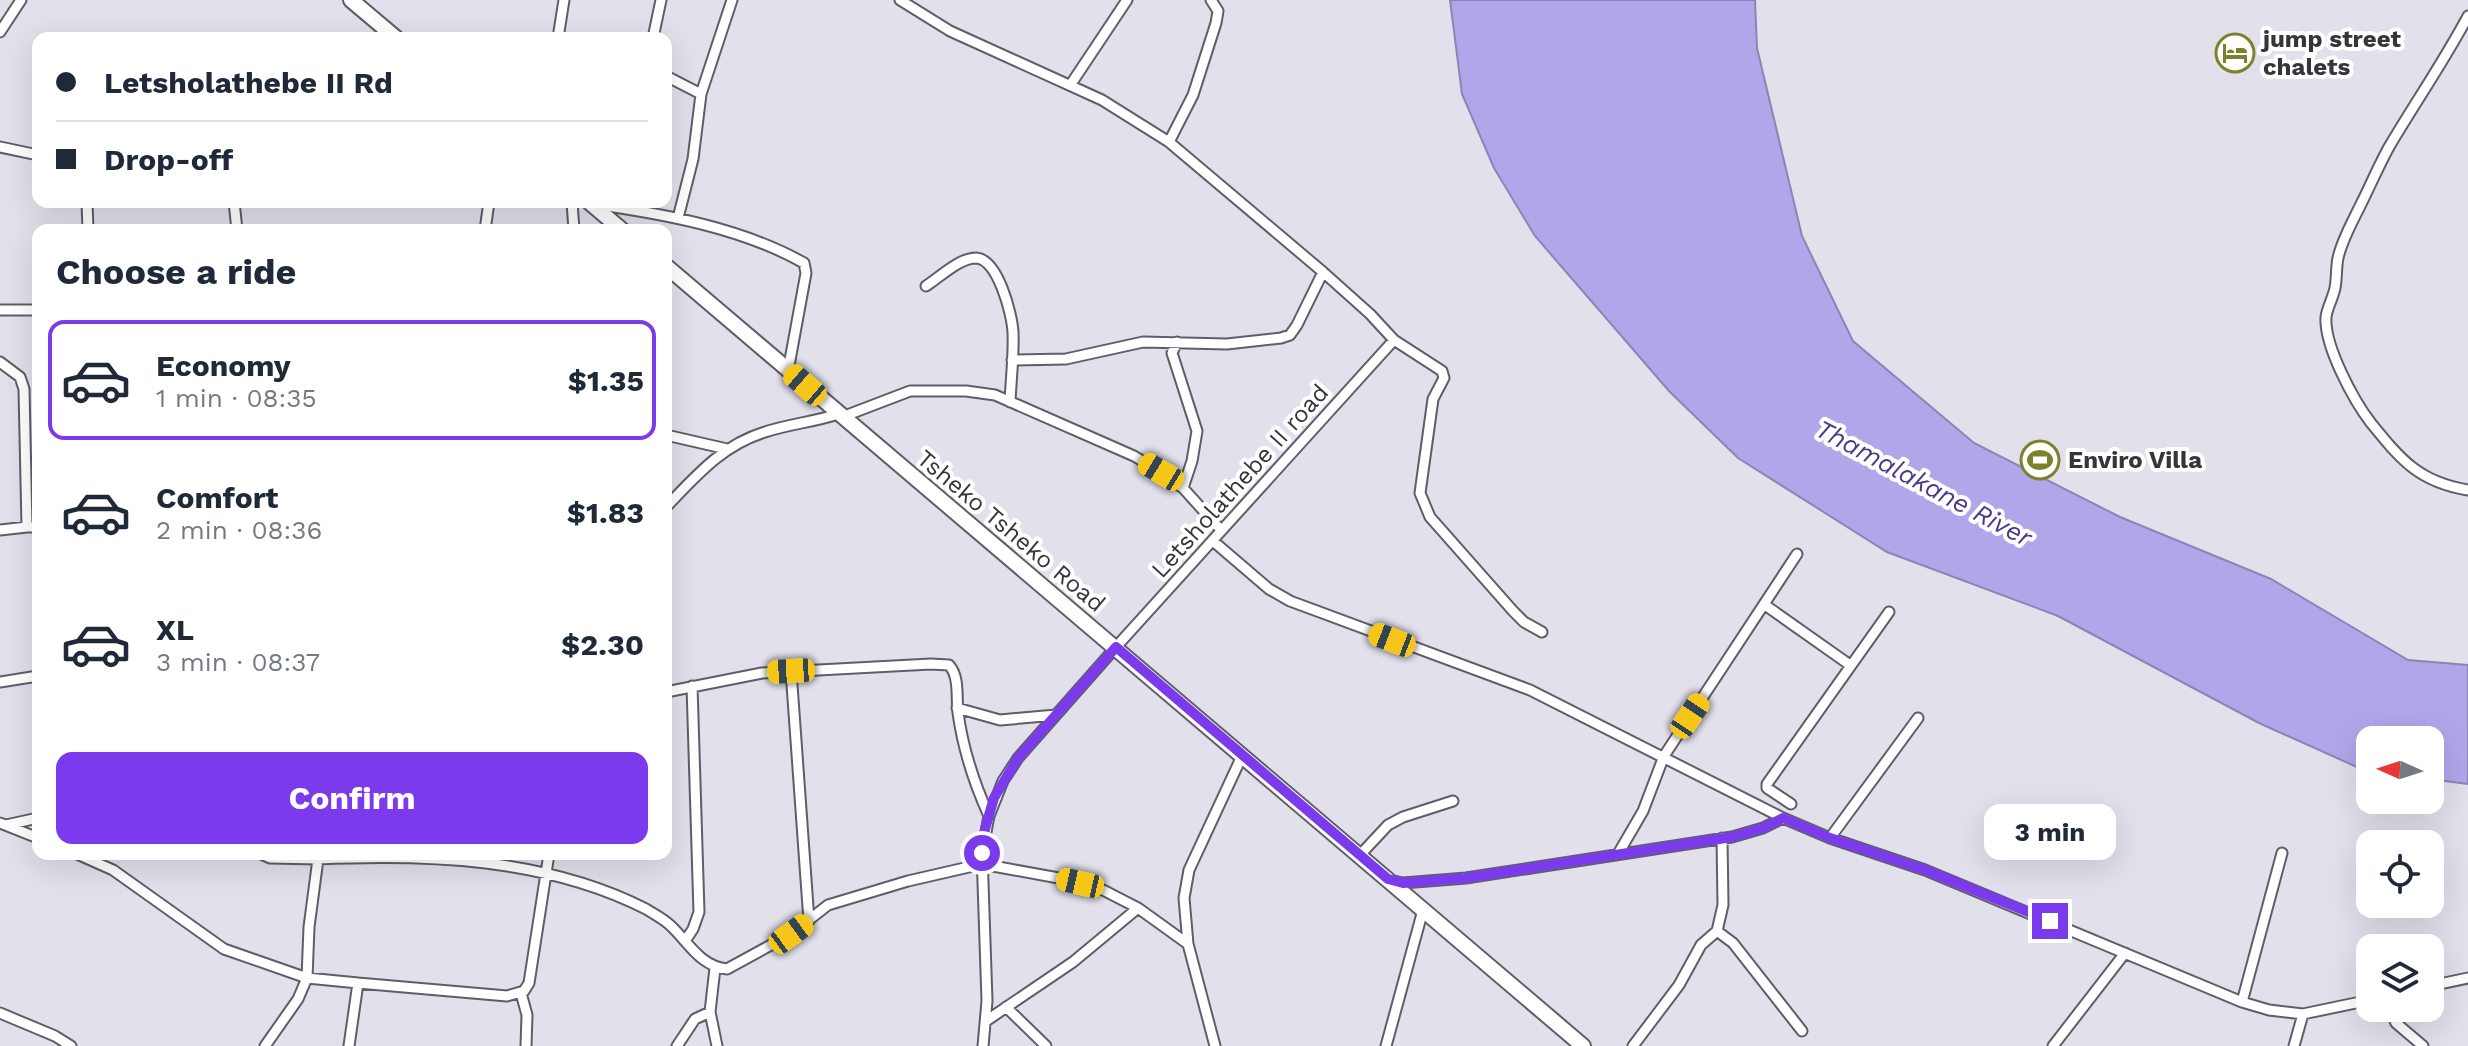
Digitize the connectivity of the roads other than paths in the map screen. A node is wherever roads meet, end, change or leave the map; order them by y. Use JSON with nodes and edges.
{"nodes":[{"id":1,"x":21,"y":0,"type":"edge"},
{"id":2,"x":351,"y":0,"type":"edge"},
{"id":3,"x":564,"y":0,"type":"edge"},
{"id":4,"x":661,"y":0,"type":"edge"},
{"id":5,"x":732,"y":0,"type":"edge"},
{"id":6,"x":900,"y":0,"type":"edge"},
{"id":7,"x":1127,"y":0,"type":"edge"},
{"id":8,"x":1211,"y":0,"type":"edge"},
{"id":9,"x":2468,"y":16,"type":"edge"},
{"id":10,"x":0,"y":32,"type":"edge"},
{"id":11,"x":389,"y":32,"type":"edge"},
{"id":12,"x":559,"y":32,"type":"edge"},
{"id":13,"x":654,"y":32,"type":"edge"},
{"id":14,"x":672,"y":79,"type":"edge"},
{"id":15,"x":1071,"y":84,"type":"junction"},
{"id":16,"x":701,"y":94,"type":"junction"},
{"id":17,"x":1169,"y":142,"type":"junction"},
{"id":18,"x":0,"y":147,"type":"edge"},
{"id":19,"x":32,"y":154,"type":"edge"},
{"id":20,"x":596,"y":208,"type":"edge"},
{"id":21,"x":619,"y":208,"type":"edge"},
{"id":22,"x":678,"y":218,"type":"junction"},
{"id":23,"x":615,"y":224,"type":"edge"},
{"id":24,"x":672,"y":271,"type":"edge"},
{"id":25,"x":1323,"y":272,"type":"junction"},
{"id":26,"x":926,"y":286,"type":"dead end"},
{"id":27,"x":0,"y":310,"type":"edge"},
{"id":28,"x":32,"y":310,"type":"edge"},
{"id":29,"x":1394,"y":340,"type":"junction"},
{"id":30,"x":1177,"y":342,"type":"junction"},
{"id":31,"x":1012,"y":360,"type":"junction"},
{"id":32,"x":0,"y":362,"type":"edge"},
{"id":33,"x":788,"y":371,"type":"junction"},
{"id":34,"x":1010,"y":402,"type":"junction"},
{"id":35,"x":840,"y":416,"type":"junction"},
{"id":36,"x":672,"y":436,"type":"edge"},
{"id":37,"x":727,"y":449,"type":"junction"},
{"id":38,"x":1183,"y":488,"type":"junction"},
{"id":39,"x":2468,"y":490,"type":"edge"},
{"id":40,"x":672,"y":501,"type":"edge"},
{"id":41,"x":27,"y":527,"type":"junction"},
{"id":42,"x":32,"y":527,"type":"edge"},
{"id":43,"x":0,"y":530,"type":"edge"},
{"id":44,"x":1221,"y":530,"type":"junction"},
{"id":45,"x":1213,"y":541,"type":"junction"},
{"id":46,"x":1797,"y":554,"type":"dead end"},
{"id":47,"x":1765,"y":605,"type":"junction"},
{"id":48,"x":1889,"y":612,"type":"dead end"},
{"id":49,"x":1542,"y":632,"type":"dead end"},
{"id":50,"x":1116,"y":647,"type":"junction"},
{"id":51,"x":1850,"y":665,"type":"junction"},
{"id":52,"x":791,"y":671,"type":"junction"},
{"id":53,"x":32,"y":677,"type":"edge"},
{"id":54,"x":0,"y":682,"type":"edge"},
{"id":55,"x":692,"y":686,"type":"junction"},
{"id":56,"x":672,"y":691,"type":"edge"},
{"id":57,"x":957,"y":708,"type":"junction"},
{"id":58,"x":1056,"y":715,"type":"junction"},
{"id":59,"x":1918,"y":718,"type":"dead end"},
{"id":60,"x":1242,"y":756,"type":"junction"},
{"id":61,"x":1664,"y":756,"type":"junction"},
{"id":62,"x":1453,"y":801,"type":"dead end"},
{"id":63,"x":1791,"y":804,"type":"dead end"},
{"id":64,"x":989,"y":816,"type":"junction"},
{"id":65,"x":1783,"y":818,"type":"junction"},
{"id":66,"x":32,"y":819,"type":"edge"},
{"id":67,"x":2,"y":824,"type":"edge"},
{"id":68,"x":32,"y":836,"type":"edge"},
{"id":69,"x":1722,"y":838,"type":"junction"},
{"id":70,"x":1830,"y":838,"type":"junction"},
{"id":71,"x":2282,"y":853,"type":"dead end"},
{"id":72,"x":1618,"y":854,"type":"junction"},
{"id":73,"x":1360,"y":855,"type":"junction"},
{"id":74,"x":90,"y":860,"type":"edge"},
{"id":75,"x":318,"y":860,"type":"edge"},
{"id":76,"x":440,"y":860,"type":"edge"},
{"id":77,"x":548,"y":860,"type":"edge"},
{"id":78,"x":982,"y":864,"type":"junction"},
{"id":79,"x":547,"y":875,"type":"junction"},
{"id":80,"x":1388,"y":879,"type":"junction"},
{"id":81,"x":1138,"y":908,"type":"junction"},
{"id":82,"x":1423,"y":910,"type":"junction"},
{"id":83,"x":809,"y":921,"type":"junction"},
{"id":84,"x":1717,"y":931,"type":"junction"},
{"id":85,"x":685,"y":941,"type":"junction"},
{"id":86,"x":1188,"y":944,"type":"junction"},
{"id":87,"x":2125,"y":953,"type":"junction"},
{"id":88,"x":715,"y":968,"type":"junction"},
{"id":89,"x":307,"y":978,"type":"junction"},
{"id":90,"x":2468,"y":978,"type":"edge"},
{"id":91,"x":358,"y":983,"type":"junction"},
{"id":92,"x":2444,"y":983,"type":"edge"},
{"id":93,"x":521,"y":993,"type":"junction"},
{"id":94,"x":2242,"y":1002,"type":"junction"},
{"id":95,"x":2356,"y":1003,"type":"edge"},
{"id":96,"x":1006,"y":1007,"type":"junction"},
{"id":97,"x":710,"y":1012,"type":"junction"},
{"id":98,"x":0,"y":1013,"type":"edge"},
{"id":99,"x":2303,"y":1014,"type":"junction"},
{"id":100,"x":986,"y":1021,"type":"junction"},
{"id":101,"x":2396,"y":1022,"type":"edge"},
{"id":102,"x":1802,"y":1031,"type":"dead end"},
{"id":103,"x":71,"y":1046,"type":"edge"},
{"id":104,"x":265,"y":1046,"type":"edge"},
{"id":105,"x":349,"y":1046,"type":"edge"},
{"id":106,"x":526,"y":1046,"type":"edge"},
{"id":107,"x":677,"y":1046,"type":"edge"},
{"id":108,"x":717,"y":1046,"type":"edge"},
{"id":109,"x":983,"y":1046,"type":"edge"},
{"id":110,"x":1046,"y":1046,"type":"edge"},
{"id":111,"x":1215,"y":1046,"type":"edge"},
{"id":112,"x":1386,"y":1046,"type":"edge"},
{"id":113,"x":1583,"y":1046,"type":"edge"},
{"id":114,"x":1633,"y":1046,"type":"edge"},
{"id":115,"x":2053,"y":1046,"type":"edge"},
{"id":116,"x":2294,"y":1046,"type":"edge"},
{"id":117,"x":2423,"y":1046,"type":"edge"}],
"edges":[{"from":1,"to":10,"type":"street"},
{"from":2,"to":11,"type":"highway"},
{"from":3,"to":12,"type":"street"},
{"from":4,"to":13,"type":"street"},
{"from":5,"to":16,"type":"street"},
{"from":6,"to":15,"type":"street"},
{"from":7,"to":15,"type":"street"},
{"from":8,"to":17,"type":"street"},
{"from":9,"to":39,"type":"street"},
{"from":14,"to":16,"type":"street"},
{"from":15,"to":17,"type":"street"},
{"from":16,"to":22,"type":"street"},
{"from":17,"to":25,"type":"street"},
{"from":18,"to":19,"type":"street"},
{"from":20,"to":23,"type":"highway"},
{"from":21,"to":22,"type":"street"},
{"from":22,"to":33,"type":"street"},
{"from":24,"to":33,"type":"highway","name":"Tsheko Tsheko Road"},
{"from":25,"to":29,"type":"street"},
{"from":25,"to":30,"type":"street"},
{"from":26,"to":31,"type":"street"},
{"from":27,"to":28,"type":"street"},
{"from":29,"to":44,"type":"street","name":"Letsholathebe II road"},
{"from":29,"to":49,"type":"street"},
{"from":30,"to":31,"type":"street"},
{"from":30,"to":38,"type":"street"},
{"from":31,"to":34,"type":"street"},
{"from":32,"to":41,"type":"street"},
{"from":33,"to":35,"type":"highway","name":"Tsheko Tsheko Road"},
{"from":34,"to":35,"type":"street"},
{"from":34,"to":38,"type":"street"},
{"from":35,"to":37,"type":"street"},
{"from":35,"to":50,"type":"highway","name":"Tsheko Tsheko Road"},
{"from":36,"to":37,"type":"street"},
{"from":37,"to":40,"type":"street"},
{"from":38,"to":44,"type":"street"},
{"from":41,"to":42,"type":"street"},
{"from":41,"to":43,"type":"street"},
{"from":44,"to":45,"type":"street","name":"Letsholathebe II road"},
{"from":45,"to":50,"type":"street","name":"Letsholathebe II road"},
{"from":45,"to":61,"type":"street"},
{"from":46,"to":47,"type":"street"},
{"from":47,"to":51,"type":"street"},
{"from":47,"to":61,"type":"street"},
{"from":48,"to":51,"type":"street"},
{"from":50,"to":58,"type":"street","name":"Letsholathebe II road"},
{"from":50,"to":60,"type":"highway","name":"Tsheko Tsheko Road"},
{"from":51,"to":63,"type":"street"},
{"from":52,"to":55,"type":"street"},
{"from":52,"to":57,"type":"street"},
{"from":52,"to":83,"type":"street"},
{"from":53,"to":54,"type":"street"},
{"from":55,"to":56,"type":"street"},
{"from":55,"to":85,"type":"street"},
{"from":57,"to":58,"type":"street"},
{"from":57,"to":64,"type":"street"},
{"from":58,"to":64,"type":"street","name":"Letsholathebe II road"},
{"from":59,"to":70,"type":"street"},
{"from":60,"to":73,"type":"highway","name":"Tsheko Tsheko Road"},
{"from":60,"to":86,"type":"street"},
{"from":61,"to":65,"type":"street"},
{"from":61,"to":72,"type":"street"},
{"from":62,"to":73,"type":"street"},
{"from":64,"to":78,"type":"street"},
{"from":65,"to":69,"type":"street"},
{"from":65,"to":70,"type":"street"},
{"from":66,"to":67,"type":"street"},
{"from":67,"to":68,"type":"street"},
{"from":69,"to":72,"type":"street"},
{"from":69,"to":84,"type":"street"},
{"from":70,"to":87,"type":"street"},
{"from":71,"to":94,"type":"street"},
{"from":72,"to":80,"type":"street"},
{"from":73,"to":80,"type":"highway","name":"Tsheko Tsheko Road"},
{"from":74,"to":89,"type":"street"},
{"from":75,"to":89,"type":"street"},
{"from":76,"to":79,"type":"street"},
{"from":77,"to":79,"type":"street"},
{"from":78,"to":81,"type":"street"},
{"from":78,"to":83,"type":"street"},
{"from":78,"to":100,"type":"street"},
{"from":79,"to":85,"type":"street"},
{"from":79,"to":93,"type":"street"},
{"from":80,"to":82,"type":"highway","name":"Tsheko Tsheko Road"},
{"from":81,"to":86,"type":"street"},
{"from":81,"to":96,"type":"street"},
{"from":82,"to":112,"type":"street"},
{"from":82,"to":113,"type":"highway","name":"Tsheko Tsheko Road"},
{"from":83,"to":88,"type":"street"},
{"from":84,"to":102,"type":"street"},
{"from":84,"to":114,"type":"street"},
{"from":85,"to":88,"type":"street"},
{"from":86,"to":111,"type":"street"},
{"from":87,"to":94,"type":"street"},
{"from":87,"to":115,"type":"street"},
{"from":88,"to":97,"type":"street"},
{"from":89,"to":91,"type":"street"},
{"from":89,"to":104,"type":"street"},
{"from":90,"to":92,"type":"street"},
{"from":91,"to":93,"type":"street"},
{"from":91,"to":105,"type":"street"},
{"from":93,"to":106,"type":"street"},
{"from":94,"to":99,"type":"street"},
{"from":95,"to":99,"type":"street"},
{"from":96,"to":100,"type":"street"},
{"from":96,"to":110,"type":"street"},
{"from":97,"to":107,"type":"street"},
{"from":97,"to":108,"type":"street"},
{"from":98,"to":103,"type":"street"},
{"from":99,"to":116,"type":"street"},
{"from":100,"to":109,"type":"street"},
{"from":101,"to":117,"type":"street"}]}
